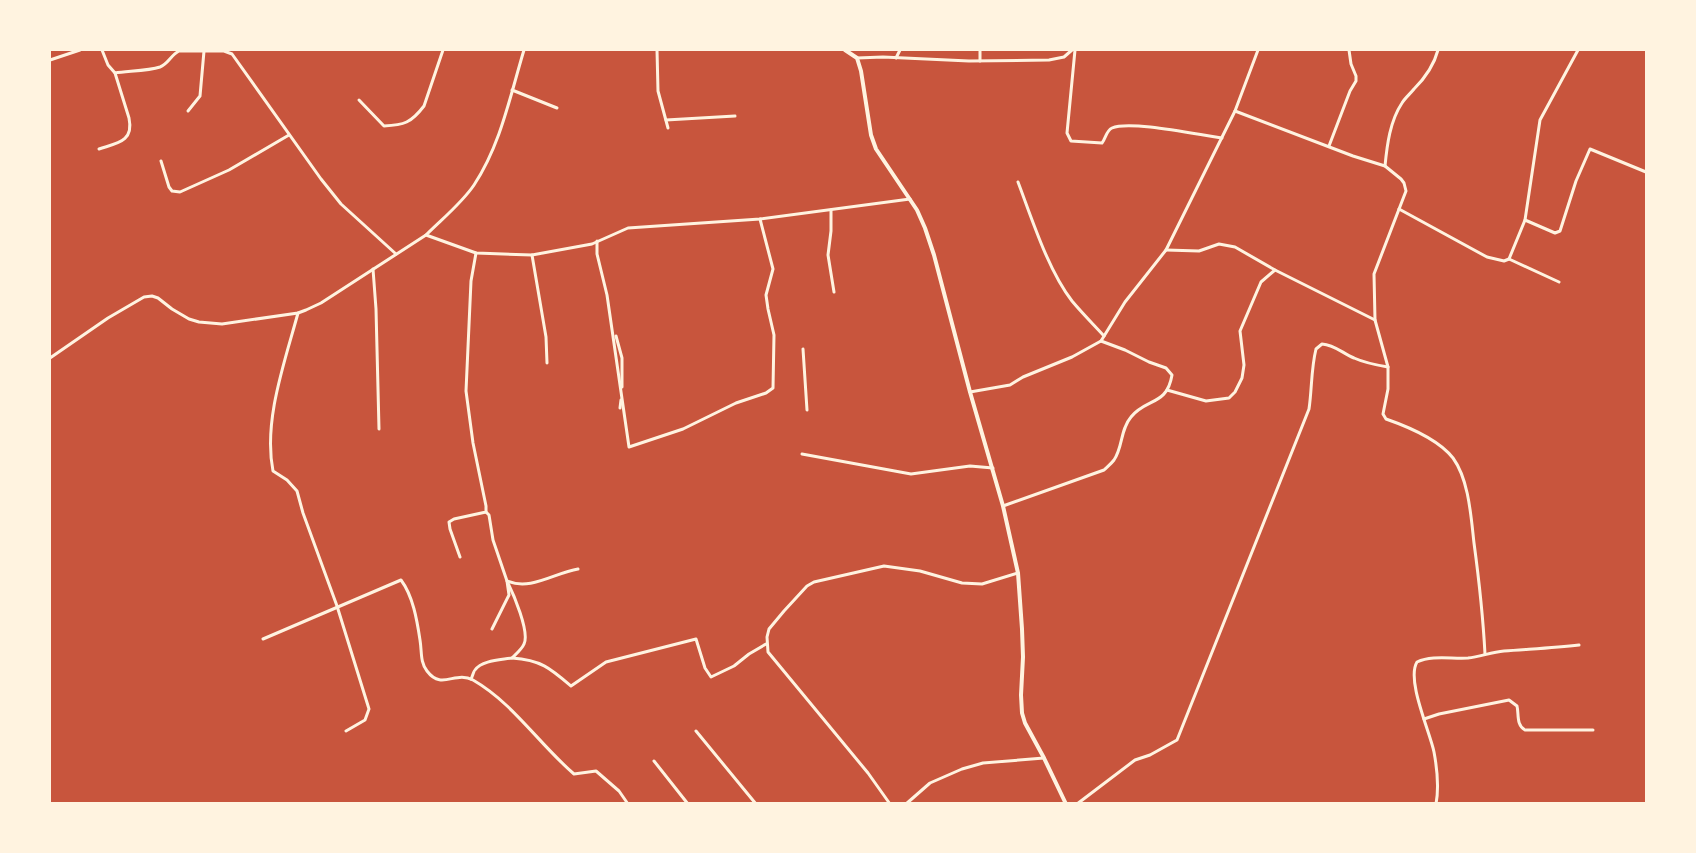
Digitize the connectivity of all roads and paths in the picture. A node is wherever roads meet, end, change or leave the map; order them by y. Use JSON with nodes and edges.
{"nodes":[{"id":1,"x":80,"y":50,"type":"edge"},
{"id":2,"x":102,"y":50,"type":"edge"},
{"id":3,"x":443,"y":50,"type":"edge"},
{"id":4,"x":524,"y":50,"type":"edge"},
{"id":5,"x":657,"y":50,"type":"edge"},
{"id":6,"x":845,"y":50,"type":"edge"},
{"id":7,"x":900,"y":50,"type":"edge"},
{"id":8,"x":980,"y":50,"type":"edge"},
{"id":9,"x":1073,"y":50,"type":"edge"},
{"id":10,"x":1258,"y":50,"type":"edge"},
{"id":11,"x":1349,"y":50,"type":"edge"},
{"id":12,"x":1438,"y":50,"type":"edge"},
{"id":13,"x":1578,"y":50,"type":"edge"},
{"id":14,"x":204,"y":51,"type":"junction"},
{"id":15,"x":857,"y":58,"type":"junction"},
{"id":16,"x":896,"y":58,"type":"junction"},
{"id":17,"x":50,"y":60,"type":"edge"},
{"id":18,"x":980,"y":61,"type":"junction"},
{"id":19,"x":115,"y":73,"type":"junction"},
{"id":20,"x":512,"y":90,"type":"junction"},
{"id":21,"x":359,"y":100,"type":"dead end"},
{"id":22,"x":557,"y":108,"type":"dead end"},
{"id":23,"x":188,"y":111,"type":"dead end"},
{"id":24,"x":1235,"y":111,"type":"junction"},
{"id":25,"x":735,"y":116,"type":"dead end"},
{"id":26,"x":666,"y":120,"type":"junction"},
{"id":27,"x":668,"y":128,"type":"dead end"},
{"id":28,"x":289,"y":135,"type":"junction"},
{"id":29,"x":1222,"y":138,"type":"junction"},
{"id":30,"x":1329,"y":146,"type":"junction"},
{"id":31,"x":99,"y":149,"type":"dead end"},
{"id":32,"x":161,"y":161,"type":"dead end"},
{"id":33,"x":1385,"y":166,"type":"junction"},
{"id":34,"x":1647,"y":172,"type":"edge"},
{"id":35,"x":1018,"y":182,"type":"dead end"},
{"id":36,"x":910,"y":199,"type":"junction"},
{"id":37,"x":1399,"y":209,"type":"junction"},
{"id":38,"x":831,"y":210,"type":"junction"},
{"id":39,"x":760,"y":219,"type":"junction"},
{"id":40,"x":1525,"y":220,"type":"junction"},
{"id":41,"x":426,"y":235,"type":"junction"},
{"id":42,"x":597,"y":242,"type":"junction"},
{"id":43,"x":1166,"y":250,"type":"junction"},
{"id":44,"x":396,"y":254,"type":"junction"},
{"id":45,"x":476,"y":254,"type":"junction"},
{"id":46,"x":532,"y":255,"type":"junction"},
{"id":47,"x":1509,"y":259,"type":"junction"},
{"id":48,"x":373,"y":269,"type":"junction"},
{"id":49,"x":1275,"y":270,"type":"junction"},
{"id":50,"x":1559,"y":282,"type":"dead end"},
{"id":51,"x":834,"y":292,"type":"dead end"},
{"id":52,"x":298,"y":313,"type":"junction"},
{"id":53,"x":1375,"y":320,"type":"junction"},
{"id":54,"x":616,"y":336,"type":"dead end"},
{"id":55,"x":1104,"y":336,"type":"junction"},
{"id":56,"x":1101,"y":341,"type":"junction"},
{"id":57,"x":803,"y":349,"type":"dead end"},
{"id":58,"x":50,"y":358,"type":"edge"},
{"id":59,"x":547,"y":363,"type":"dead end"},
{"id":60,"x":1388,"y":367,"type":"junction"},
{"id":61,"x":1167,"y":390,"type":"junction"},
{"id":62,"x":970,"y":392,"type":"junction"},
{"id":63,"x":620,"y":408,"type":"dead end"},
{"id":64,"x":807,"y":410,"type":"dead end"},
{"id":65,"x":379,"y":429,"type":"dead end"},
{"id":66,"x":802,"y":453,"type":"dead end"},
{"id":67,"x":993,"y":468,"type":"junction"},
{"id":68,"x":1003,"y":506,"type":"junction"},
{"id":69,"x":486,"y":512,"type":"junction"},
{"id":70,"x":460,"y":557,"type":"dead end"},
{"id":71,"x":578,"y":569,"type":"dead end"},
{"id":72,"x":1018,"y":573,"type":"junction"},
{"id":73,"x":507,"y":581,"type":"junction"},
{"id":74,"x":337,"y":606,"type":"junction"},
{"id":75,"x":492,"y":629,"type":"dead end"},
{"id":76,"x":263,"y":639,"type":"dead end"},
{"id":77,"x":766,"y":644,"type":"junction"},
{"id":78,"x":1579,"y":645,"type":"dead end"},
{"id":79,"x":1485,"y":654,"type":"junction"},
{"id":80,"x":512,"y":658,"type":"junction"},
{"id":81,"x":471,"y":679,"type":"junction"},
{"id":82,"x":1424,"y":719,"type":"junction"},
{"id":83,"x":346,"y":730,"type":"dead end"},
{"id":84,"x":1593,"y":730,"type":"dead end"},
{"id":85,"x":696,"y":731,"type":"dead end"},
{"id":86,"x":1044,"y":758,"type":"junction"},
{"id":87,"x":654,"y":761,"type":"dead end"},
{"id":88,"x":628,"y":804,"type":"edge"},
{"id":89,"x":688,"y":804,"type":"edge"},
{"id":90,"x":756,"y":804,"type":"edge"},
{"id":91,"x":890,"y":804,"type":"edge"},
{"id":92,"x":906,"y":804,"type":"edge"},
{"id":93,"x":1066,"y":804,"type":"edge"},
{"id":94,"x":1077,"y":804,"type":"edge"},
{"id":95,"x":1436,"y":804,"type":"edge"}],
"edges":[{"from":1,"to":17,"type":"street"},
{"from":2,"to":19,"type":"street"},
{"from":3,"to":21,"type":"street"},
{"from":4,"to":20,"type":"street"},
{"from":5,"to":26,"type":"street"},
{"from":6,"to":15,"type":"street"},
{"from":7,"to":16,"type":"street"},
{"from":8,"to":18,"type":"street"},
{"from":9,"to":18,"type":"street"},
{"from":9,"to":29,"type":"street"},
{"from":10,"to":24,"type":"street"},
{"from":11,"to":30,"type":"street"},
{"from":12,"to":33,"type":"street"},
{"from":13,"to":40,"type":"street"},
{"from":14,"to":19,"type":"street"},
{"from":14,"to":23,"type":"street"},
{"from":14,"to":28,"type":"street"},
{"from":15,"to":16,"type":"street"},
{"from":15,"to":36,"type":"street"},
{"from":16,"to":18,"type":"street"},
{"from":19,"to":31,"type":"street"},
{"from":20,"to":22,"type":"street"},
{"from":20,"to":41,"type":"street"},
{"from":24,"to":29,"type":"street"},
{"from":24,"to":30,"type":"street"},
{"from":25,"to":26,"type":"street"},
{"from":26,"to":27,"type":"street"},
{"from":28,"to":32,"type":"street"},
{"from":28,"to":44,"type":"street"},
{"from":29,"to":43,"type":"street"},
{"from":30,"to":33,"type":"street"},
{"from":33,"to":37,"type":"street"},
{"from":34,"to":40,"type":"street"},
{"from":35,"to":55,"type":"street"},
{"from":36,"to":38,"type":"street"},
{"from":36,"to":62,"type":"street"},
{"from":37,"to":47,"type":"street"},
{"from":37,"to":53,"type":"street"},
{"from":38,"to":39,"type":"street"},
{"from":38,"to":51,"type":"street"},
{"from":39,"to":42,"type":"street"},
{"from":39,"to":42,"type":"street"},
{"from":40,"to":47,"type":"street"},
{"from":41,"to":44,"type":"street"},
{"from":41,"to":45,"type":"street"},
{"from":42,"to":46,"type":"street"},
{"from":43,"to":49,"type":"street"},
{"from":43,"to":55,"type":"street"},
{"from":44,"to":48,"type":"street"},
{"from":45,"to":46,"type":"street"},
{"from":45,"to":69,"type":"street"},
{"from":46,"to":59,"type":"street"},
{"from":47,"to":50,"type":"street"},
{"from":48,"to":52,"type":"street"},
{"from":48,"to":65,"type":"street"},
{"from":49,"to":53,"type":"street"},
{"from":49,"to":61,"type":"street"},
{"from":52,"to":58,"type":"street"},
{"from":52,"to":74,"type":"street"},
{"from":53,"to":60,"type":"street"},
{"from":54,"to":63,"type":"street"},
{"from":55,"to":56,"type":"street"},
{"from":56,"to":61,"type":"street"},
{"from":56,"to":62,"type":"street"},
{"from":57,"to":64,"type":"street"},
{"from":60,"to":79,"type":"street"},
{"from":60,"to":94,"type":"street"},
{"from":61,"to":68,"type":"street"},
{"from":62,"to":67,"type":"street"},
{"from":66,"to":67,"type":"street"},
{"from":67,"to":68,"type":"street"},
{"from":68,"to":72,"type":"street"},
{"from":69,"to":70,"type":"street"},
{"from":69,"to":73,"type":"street"},
{"from":71,"to":73,"type":"street"},
{"from":72,"to":77,"type":"street"},
{"from":72,"to":86,"type":"street"},
{"from":73,"to":75,"type":"street"},
{"from":73,"to":80,"type":"street"},
{"from":74,"to":76,"type":"street"},
{"from":74,"to":81,"type":"street"},
{"from":74,"to":83,"type":"street"},
{"from":77,"to":80,"type":"street"},
{"from":77,"to":91,"type":"street"},
{"from":78,"to":79,"type":"street"},
{"from":79,"to":82,"type":"street"},
{"from":80,"to":81,"type":"street"},
{"from":81,"to":88,"type":"street"},
{"from":82,"to":84,"type":"street"},
{"from":82,"to":95,"type":"street"},
{"from":85,"to":90,"type":"street"},
{"from":86,"to":92,"type":"street"},
{"from":86,"to":93,"type":"street"},
{"from":87,"to":89,"type":"street"}]}
